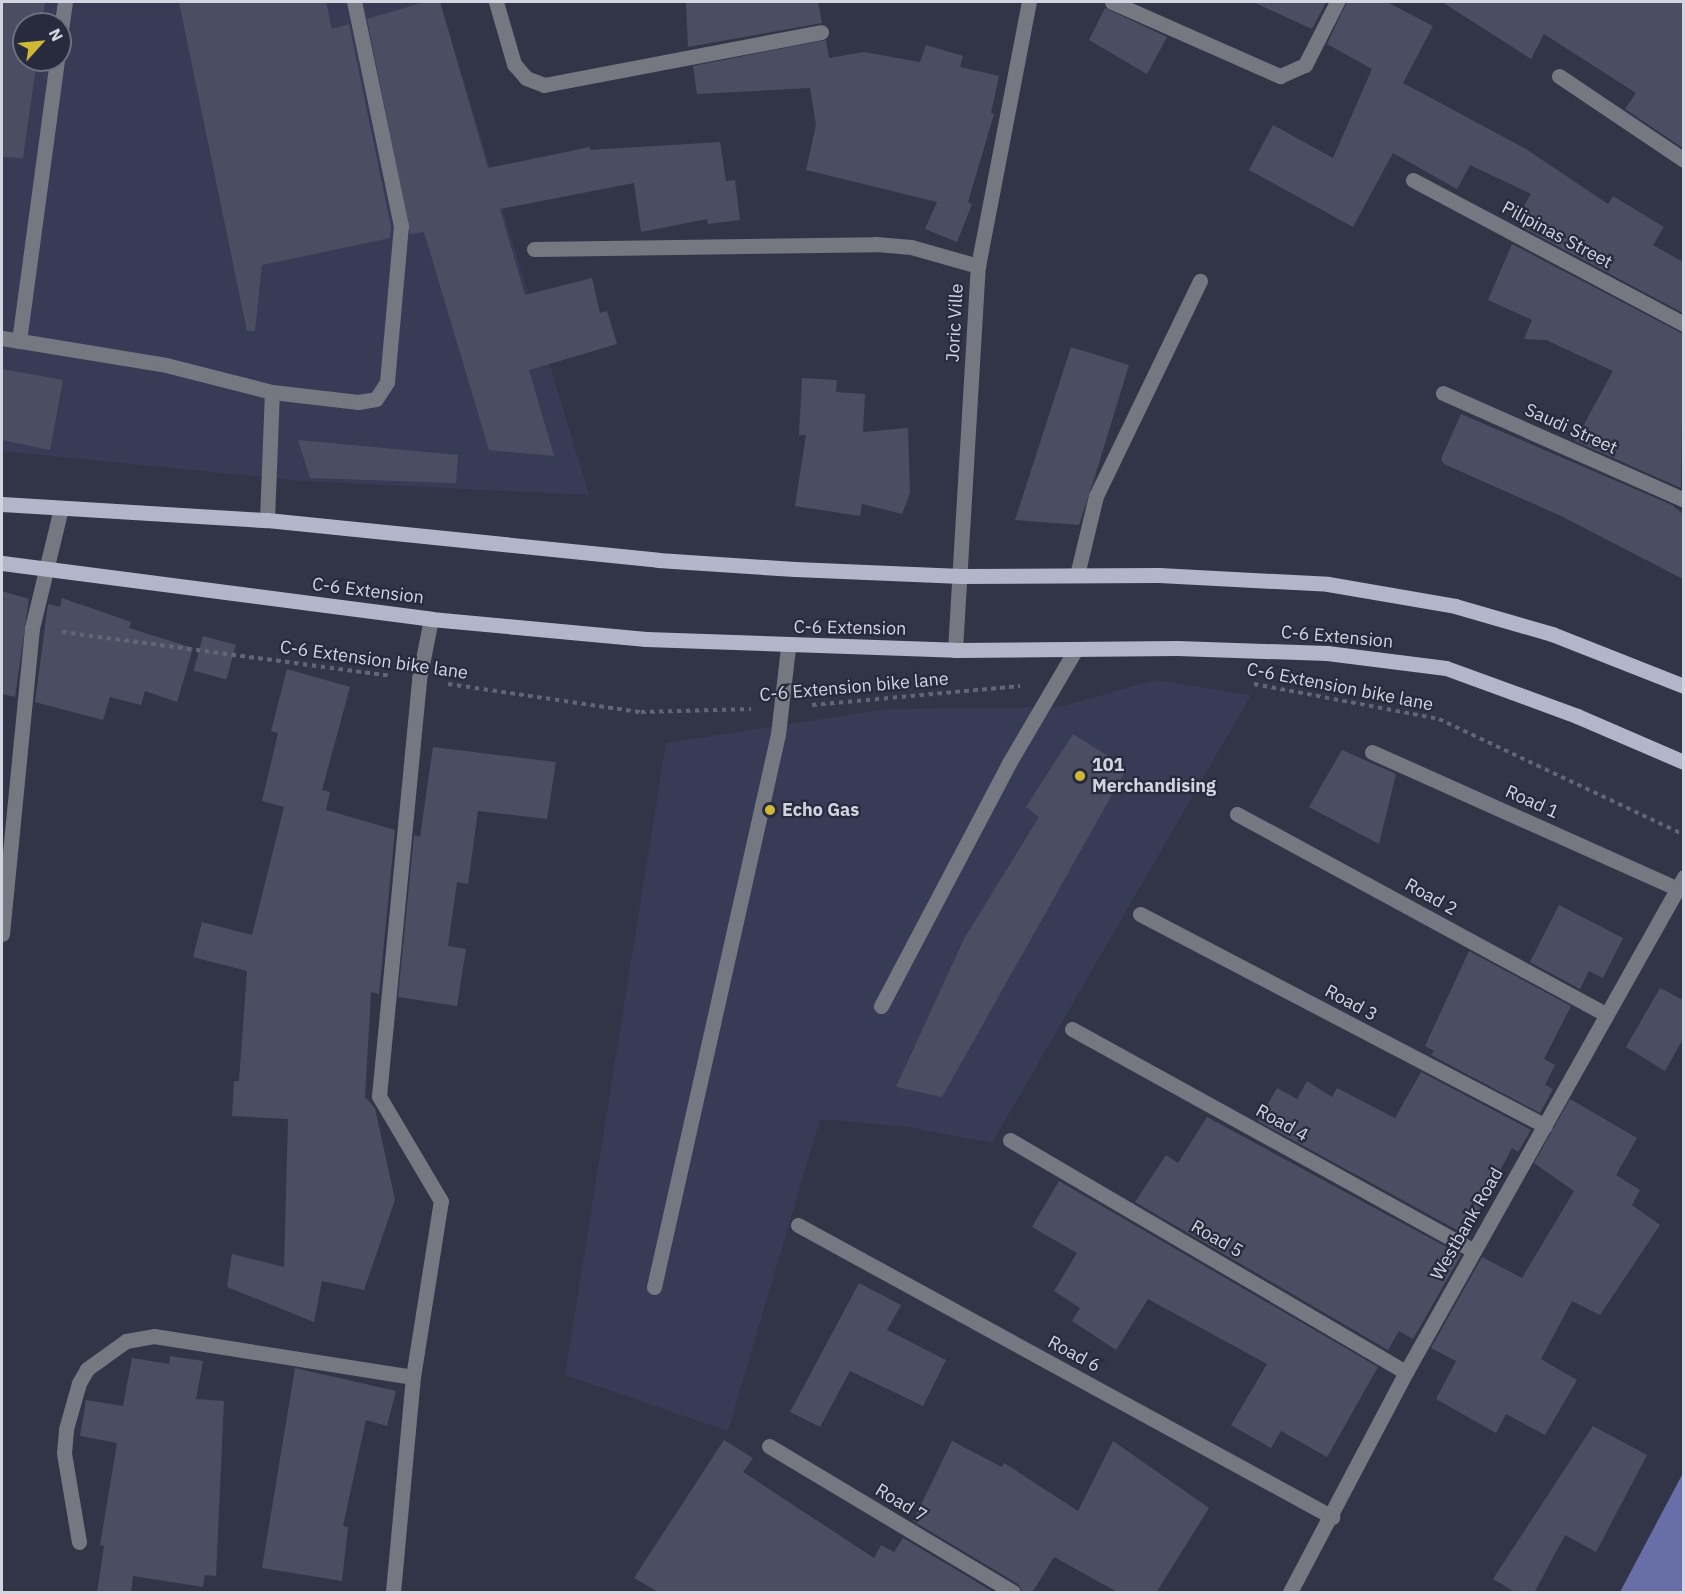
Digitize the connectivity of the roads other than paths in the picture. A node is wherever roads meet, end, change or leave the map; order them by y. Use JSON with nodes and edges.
{"nodes":[{"id":1,"x":354,"y":2,"type":"edge"},
{"id":2,"x":496,"y":2,"type":"edge"},
{"id":3,"x":1029,"y":2,"type":"edge"},
{"id":4,"x":1112,"y":2,"type":"edge"},
{"id":5,"x":1337,"y":2,"type":"edge"},
{"id":6,"x":821,"y":32,"type":"dead end"},
{"id":7,"x":55,"y":72,"type":"edge"},
{"id":8,"x":1559,"y":76,"type":"dead end"},
{"id":9,"x":1683,"y":160,"type":"edge"},
{"id":10,"x":1413,"y":180,"type":"dead end"},
{"id":11,"x":534,"y":249,"type":"dead end"},
{"id":12,"x":978,"y":266,"type":"junction"},
{"id":13,"x":1200,"y":281,"type":"dead end"},
{"id":14,"x":1683,"y":324,"type":"edge"},
{"id":15,"x":2,"y":338,"type":"edge"},
{"id":16,"x":19,"y":340,"type":"junction"},
{"id":17,"x":272,"y":392,"type":"junction"},
{"id":18,"x":1443,"y":393,"type":"dead end"},
{"id":19,"x":1683,"y":500,"type":"edge"},
{"id":20,"x":2,"y":504,"type":"edge"},
{"id":21,"x":61,"y":508,"type":"junction"},
{"id":22,"x":267,"y":520,"type":"junction"},
{"id":23,"x":2,"y":563,"type":"edge"},
{"id":24,"x":48,"y":567,"type":"junction"},
{"id":25,"x":1077,"y":575,"type":"junction"},
{"id":26,"x":961,"y":576,"type":"junction"},
{"id":27,"x":431,"y":619,"type":"junction"},
{"id":28,"x":788,"y":647,"type":"junction"},
{"id":29,"x":1076,"y":649,"type":"junction"},
{"id":30,"x":955,"y":650,"type":"junction"},
{"id":31,"x":1683,"y":686,"type":"edge"},
{"id":32,"x":1371,"y":752,"type":"dead end"},
{"id":33,"x":1683,"y":762,"type":"edge"},
{"id":34,"x":1237,"y":814,"type":"dead end"},
{"id":35,"x":1680,"y":883,"type":"edge"},
{"id":36,"x":1140,"y":914,"type":"dead end"},
{"id":37,"x":2,"y":934,"type":"edge"},
{"id":38,"x":881,"y":1006,"type":"dead end"},
{"id":39,"x":1606,"y":1014,"type":"junction"},
{"id":40,"x":1072,"y":1029,"type":"dead end"},
{"id":41,"x":1545,"y":1126,"type":"junction"},
{"id":42,"x":1010,"y":1140,"type":"dead end"},
{"id":43,"x":798,"y":1225,"type":"dead end"},
{"id":44,"x":1474,"y":1251,"type":"junction"},
{"id":45,"x":654,"y":1287,"type":"dead end"},
{"id":46,"x":1406,"y":1372,"type":"junction"},
{"id":47,"x":413,"y":1377,"type":"junction"},
{"id":48,"x":769,"y":1446,"type":"dead end"},
{"id":49,"x":1332,"y":1517,"type":"junction"},
{"id":50,"x":79,"y":1542,"type":"dead end"},
{"id":51,"x":393,"y":1593,"type":"edge"},
{"id":52,"x":1013,"y":1593,"type":"edge"},
{"id":53,"x":1290,"y":1593,"type":"edge"}],
"edges":[{"from":1,"to":17,"type":"street"},
{"from":2,"to":6,"type":"street"},
{"from":3,"to":12,"type":"street","name":"Joric Ville"},
{"from":4,"to":5,"type":"street"},
{"from":7,"to":16,"type":"street"},
{"from":8,"to":9,"type":"street"},
{"from":10,"to":14,"type":"street","name":"Pilipinas Street"},
{"from":11,"to":12,"type":"street"},
{"from":12,"to":26,"type":"street","name":"Joric Ville"},
{"from":13,"to":25,"type":"street"},
{"from":15,"to":16,"type":"street"},
{"from":16,"to":17,"type":"street"},
{"from":17,"to":22,"type":"street"},
{"from":18,"to":19,"type":"street","name":"Saudi Street"},
{"from":20,"to":21,"type":"main road"},
{"from":21,"to":22,"type":"main road"},
{"from":21,"to":24,"type":"street"},
{"from":22,"to":26,"type":"main road"},
{"from":23,"to":24,"type":"main road","name":"C-6 Extension"},
{"from":24,"to":27,"type":"main road","name":"C-6 Extension"},
{"from":24,"to":37,"type":"street"},
{"from":25,"to":26,"type":"main road"},
{"from":25,"to":31,"type":"main road"},
{"from":26,"to":30,"type":"street","name":"Joric Ville"},
{"from":27,"to":28,"type":"main road","name":"C-6 Extension"},
{"from":27,"to":47,"type":"street"},
{"from":28,"to":30,"type":"main road","name":"C-6 Extension"},
{"from":28,"to":45,"type":"street"},
{"from":29,"to":30,"type":"main road","name":"C-6 Extension"},
{"from":29,"to":33,"type":"main road","name":"C-6 Extension"},
{"from":29,"to":38,"type":"street"},
{"from":32,"to":35,"type":"street","name":"Road 1"},
{"from":34,"to":39,"type":"street","name":"Road 2"},
{"from":35,"to":39,"type":"street","name":"Westbank Road"},
{"from":36,"to":41,"type":"street","name":"Road 3"},
{"from":39,"to":41,"type":"street","name":"Westbank Road"},
{"from":40,"to":44,"type":"street","name":"Road 4"},
{"from":41,"to":44,"type":"street","name":"Westbank Road"},
{"from":42,"to":46,"type":"street","name":"Road 5"},
{"from":43,"to":49,"type":"street","name":"Road 6"},
{"from":44,"to":46,"type":"street","name":"Westbank Road"},
{"from":46,"to":49,"type":"street","name":"Westbank Road"},
{"from":47,"to":50,"type":"street"},
{"from":47,"to":51,"type":"street"},
{"from":48,"to":52,"type":"street","name":"Road 7"},
{"from":49,"to":53,"type":"street","name":"Westbank Road"}]}
